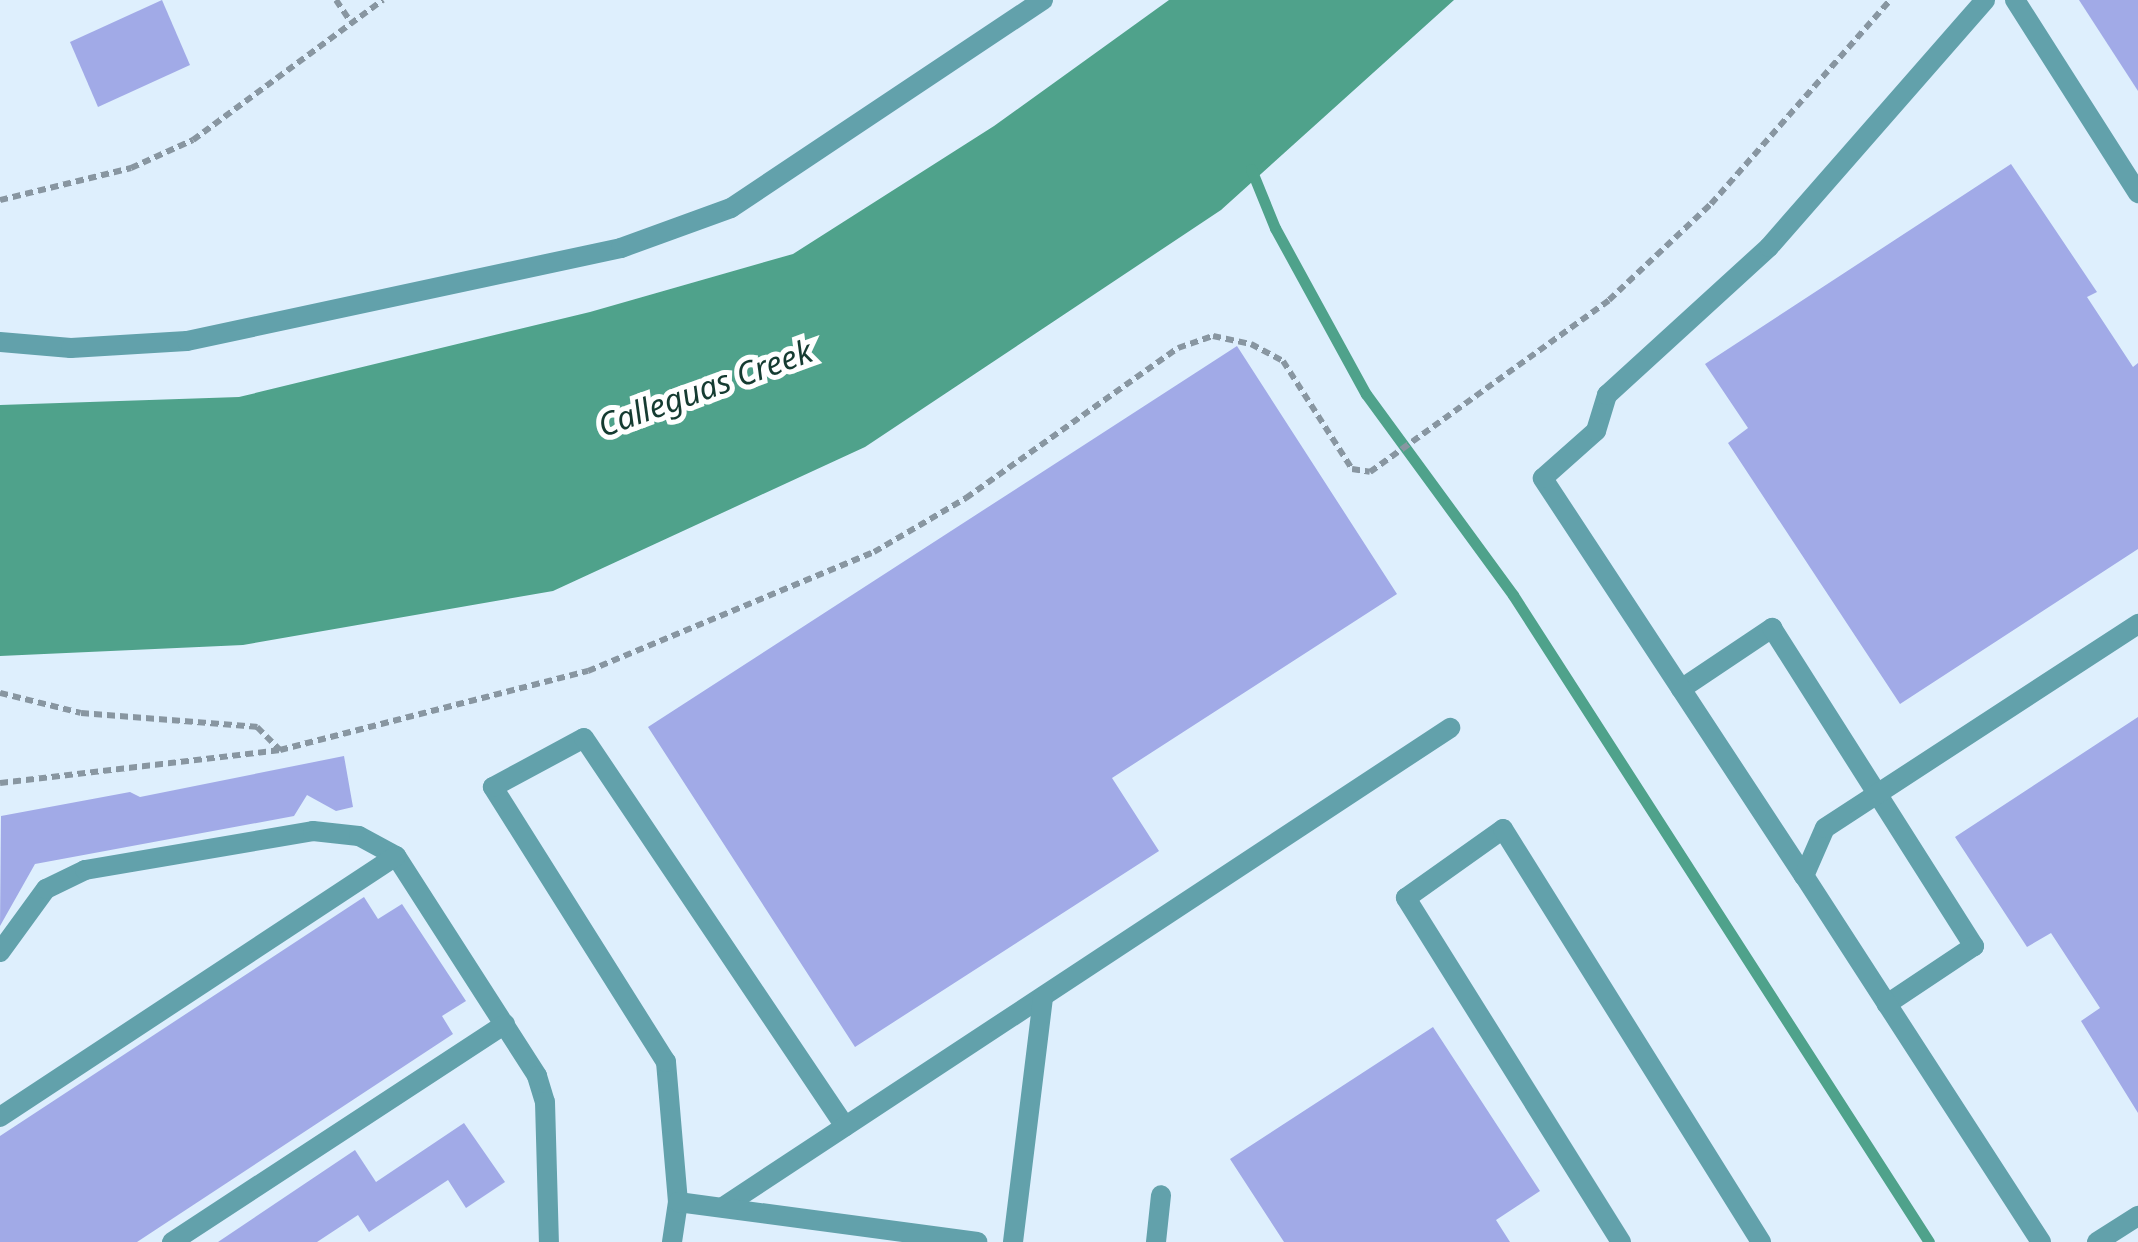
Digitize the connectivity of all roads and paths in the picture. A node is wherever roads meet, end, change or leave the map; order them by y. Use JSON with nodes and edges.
{"nodes":[{"id":1,"x":336,"y":0,"type":"edge"},
{"id":2,"x":383,"y":0,"type":"edge"},
{"id":3,"x":1043,"y":0,"type":"edge"},
{"id":4,"x":1890,"y":0,"type":"edge"},
{"id":5,"x":1986,"y":0,"type":"edge"},
{"id":6,"x":2016,"y":0,"type":"edge"},
{"id":7,"x":349,"y":19,"type":"junction"},
{"id":8,"x":2138,"y":193,"type":"edge"},
{"id":9,"x":0,"y":200,"type":"edge"},
{"id":10,"x":0,"y":342,"type":"edge"},
{"id":11,"x":2138,"y":624,"type":"edge"},
{"id":12,"x":1682,"y":690,"type":"junction"},
{"id":13,"x":0,"y":693,"type":"edge"},
{"id":14,"x":1450,"y":728,"type":"dead end"},
{"id":15,"x":280,"y":750,"type":"junction"},
{"id":16,"x":0,"y":783,"type":"edge"},
{"id":17,"x":1878,"y":794,"type":"junction"},
{"id":18,"x":396,"y":856,"type":"junction"},
{"id":19,"x":1804,"y":876,"type":"junction"},
{"id":20,"x":0,"y":952,"type":"edge"},
{"id":21,"x":1043,"y":997,"type":"junction"},
{"id":22,"x":1886,"y":1004,"type":"junction"},
{"id":23,"x":506,"y":1024,"type":"junction"},
{"id":24,"x":0,"y":1117,"type":"edge"},
{"id":25,"x":846,"y":1127,"type":"junction"},
{"id":26,"x":1161,"y":1195,"type":"dead end"},
{"id":27,"x":678,"y":1202,"type":"junction"},
{"id":28,"x":723,"y":1208,"type":"junction"},
{"id":29,"x":2138,"y":1216,"type":"edge"},
{"id":30,"x":172,"y":1242,"type":"edge"},
{"id":31,"x":549,"y":1242,"type":"edge"},
{"id":32,"x":672,"y":1242,"type":"edge"},
{"id":33,"x":977,"y":1242,"type":"edge"},
{"id":34,"x":1014,"y":1242,"type":"edge"},
{"id":35,"x":1156,"y":1242,"type":"edge"},
{"id":36,"x":1621,"y":1242,"type":"edge"},
{"id":37,"x":1761,"y":1242,"type":"edge"},
{"id":38,"x":2041,"y":1242,"type":"edge"},
{"id":39,"x":2097,"y":1242,"type":"edge"}],
"edges":[{"from":1,"to":7,"type":"path"},
{"from":2,"to":7,"type":"path"},
{"from":3,"to":10,"type":"lane"},
{"from":4,"to":15,"type":"path"},
{"from":5,"to":12,"type":"lane"},
{"from":6,"to":8,"type":"lane"},
{"from":7,"to":9,"type":"path"},
{"from":11,"to":17,"type":"lane"},
{"from":12,"to":17,"type":"lane"},
{"from":12,"to":19,"type":"lane"},
{"from":13,"to":15,"type":"path"},
{"from":14,"to":21,"type":"lane"},
{"from":15,"to":16,"type":"path"},
{"from":17,"to":19,"type":"lane"},
{"from":17,"to":22,"type":"lane"},
{"from":18,"to":20,"type":"lane"},
{"from":18,"to":23,"type":"lane"},
{"from":18,"to":24,"type":"lane"},
{"from":19,"to":22,"type":"lane"},
{"from":21,"to":25,"type":"lane"},
{"from":21,"to":34,"type":"lane"},
{"from":22,"to":38,"type":"lane"},
{"from":23,"to":30,"type":"lane"},
{"from":23,"to":31,"type":"lane"},
{"from":25,"to":27,"type":"lane"},
{"from":25,"to":28,"type":"lane"},
{"from":26,"to":35,"type":"lane"},
{"from":27,"to":28,"type":"lane"},
{"from":27,"to":32,"type":"lane"},
{"from":28,"to":33,"type":"lane"},
{"from":29,"to":39,"type":"lane"},
{"from":36,"to":37,"type":"lane"}]}
